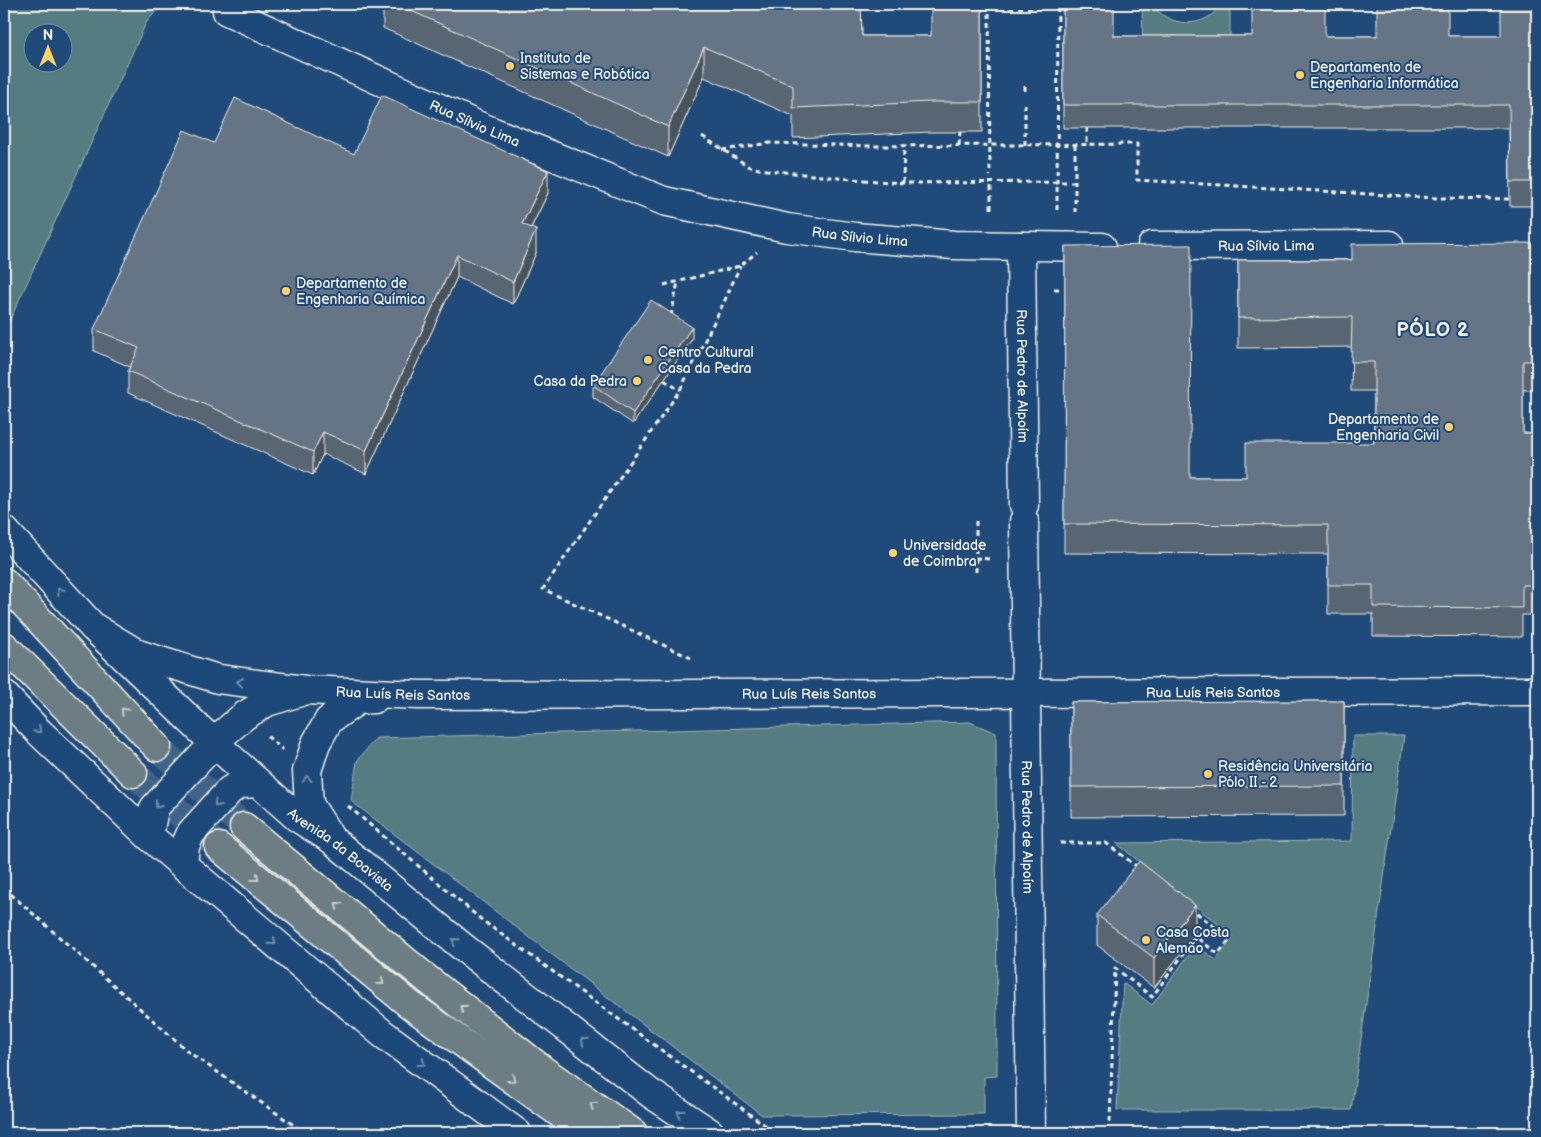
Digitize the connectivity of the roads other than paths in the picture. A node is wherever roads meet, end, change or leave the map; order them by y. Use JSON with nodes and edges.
{"nodes":[{"id":1,"x":227,"y":11,"type":"dead end"},
{"id":2,"x":1413,"y":245,"type":"edge"},
{"id":3,"x":1021,"y":246,"type":"junction"},
{"id":4,"x":4,"y":530,"type":"edge"},
{"id":5,"x":4,"y":582,"type":"edge"},
{"id":6,"x":92,"y":627,"type":"junction"},
{"id":7,"x":4,"y":646,"type":"edge"},
{"id":8,"x":305,"y":690,"type":"junction"},
{"id":9,"x":1537,"y":691,"type":"edge"},
{"id":10,"x":1026,"y":693,"type":"junction"},
{"id":11,"x":4,"y":695,"type":"edge"},
{"id":12,"x":418,"y":695,"type":"junction"},
{"id":13,"x":214,"y":743,"type":"junction"},
{"id":14,"x":157,"y":747,"type":"tunnel mouth"},
{"id":15,"x":133,"y":773,"type":"tunnel mouth"},
{"id":16,"x":258,"y":783,"type":"junction"},
{"id":17,"x":244,"y":827,"type":"tunnel mouth"},
{"id":18,"x":149,"y":836,"type":"junction"},
{"id":19,"x":331,"y":839,"type":"junction"},
{"id":20,"x":219,"y":847,"type":"tunnel mouth"},
{"id":21,"x":183,"y":865,"type":"junction"},
{"id":22,"x":518,"y":1133,"type":"edge"},
{"id":23,"x":587,"y":1133,"type":"edge"},
{"id":24,"x":633,"y":1133,"type":"edge"},
{"id":25,"x":710,"y":1133,"type":"edge"},
{"id":26,"x":1030,"y":1133,"type":"edge"}],
"edges":[{"from":1,"to":3,"type":"street","name":"Rua Sílvio Lima"},
{"from":2,"to":3,"type":"street","name":"Rua Sílvio Lima"},
{"from":3,"to":10,"type":"street","name":"Rua Pedro de Alpoím"},
{"from":6,"to":4,"type":"street","name":"Avenida da Boavista","one_way":true},
{"from":14,"to":5,"type":"highway","one_way":true},
{"from":8,"to":6,"type":"street","name":"Rua Luís Reis Santos","one_way":true},
{"from":6,"to":13,"type":"street","name":"Avenida da Boavista"},
{"from":7,"to":15,"type":"highway"},
{"from":8,"to":12,"type":"street","name":"Rua Luís Reis Santos"},
{"from":8,"to":13,"type":"street"},
{"from":9,"to":10,"type":"street","name":"Rua Luís Reis Santos"},
{"from":10,"to":12,"type":"street","name":"Rua Luís Reis Santos"},
{"from":10,"to":26,"type":"street","name":"Rua Pedro de Alpoím"},
{"from":11,"to":18,"type":"street","one_way":true},
{"from":19,"to":12,"type":"street","one_way":true},
{"from":13,"to":16,"type":"street","name":"Avenida da Boavista"},
{"from":13,"to":18,"type":"street","one_way":true},
{"from":16,"to":19,"type":"street","name":"Avenida da Boavista"},
{"from":16,"to":21,"type":"street","one_way":true},
{"from":24,"to":17,"type":"highway","one_way":true},
{"from":18,"to":21,"type":"street"},
{"from":25,"to":19,"type":"street","name":"Avenida da Boavista","one_way":true},
{"from":20,"to":23,"type":"highway","one_way":true},
{"from":21,"to":22,"type":"street","one_way":true}]}
